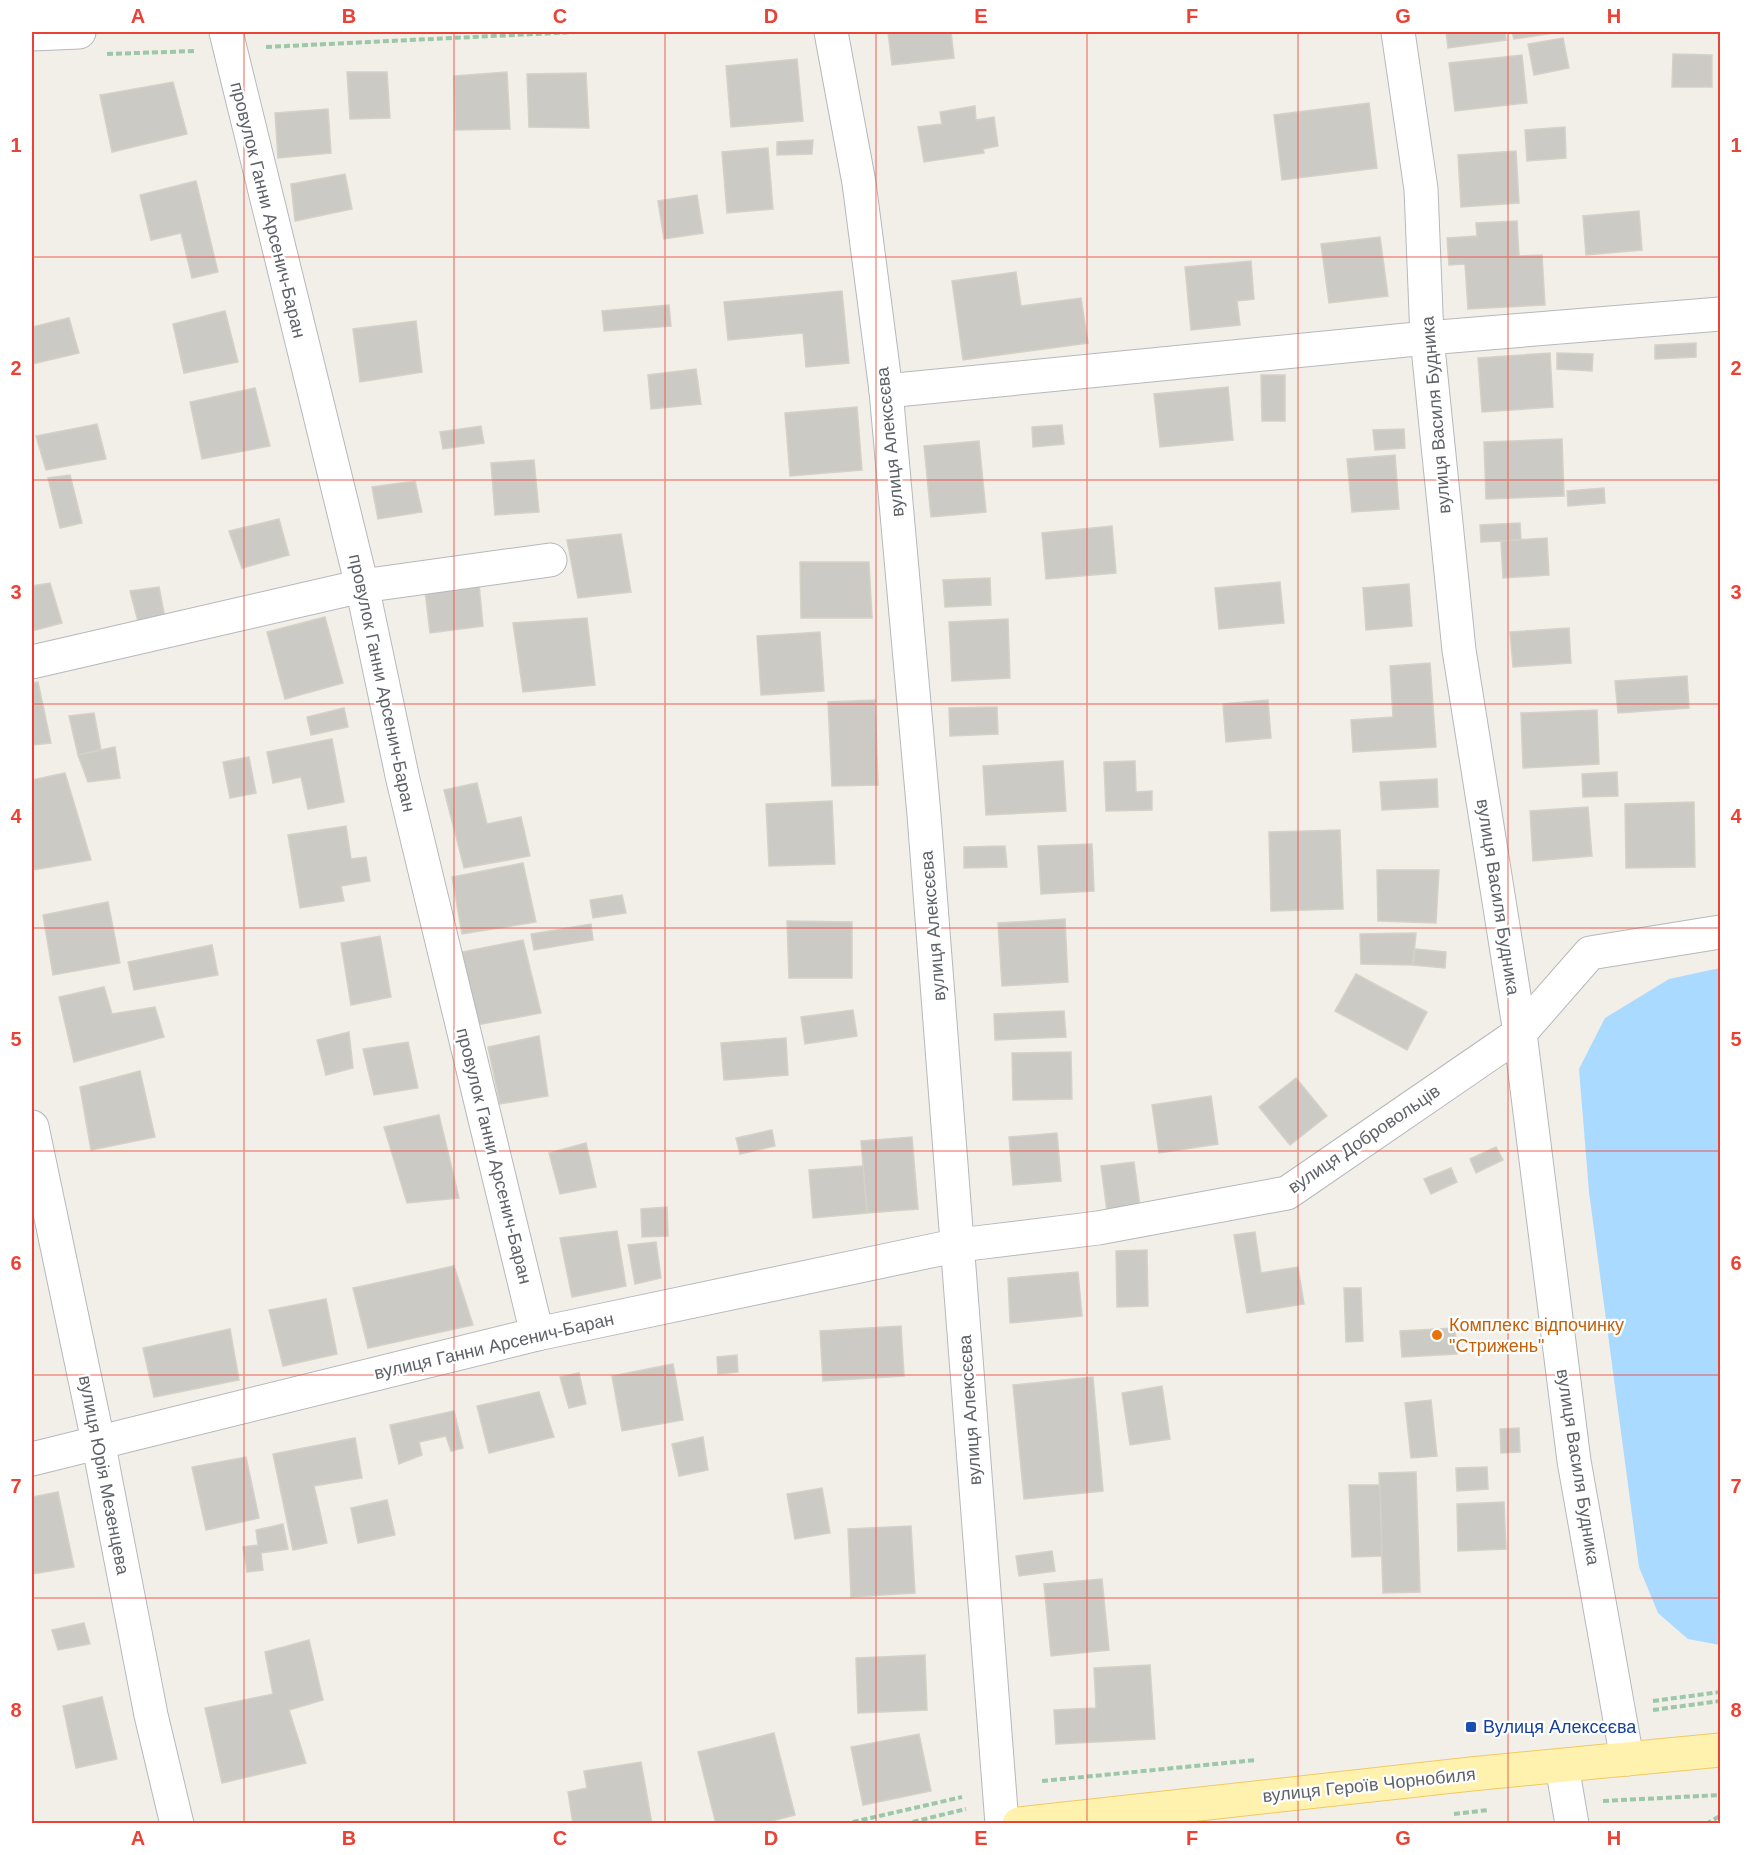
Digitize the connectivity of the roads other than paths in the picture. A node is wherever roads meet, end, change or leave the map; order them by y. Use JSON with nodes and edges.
{"nodes":[{"id":1,"x":831,"y":32,"type":"edge"},
{"id":2,"x":1398,"y":32,"type":"edge"},
{"id":3,"x":32,"y":34,"type":"edge"},
{"id":4,"x":227,"y":40,"type":"edge"},
{"id":5,"x":90,"y":43,"type":"edge"},
{"id":6,"x":1720,"y":314,"type":"edge"},
{"id":7,"x":1427,"y":338,"type":"junction"},
{"id":8,"x":886,"y":391,"type":"junction"},
{"id":9,"x":550,"y":560,"type":"dead end"},
{"id":10,"x":362,"y":586,"type":"junction"},
{"id":11,"x":32,"y":662,"type":"edge"},
{"id":12,"x":1720,"y":932,"type":"edge"},
{"id":13,"x":1520,"y":1033,"type":"junction"},
{"id":14,"x":32,"y":1127,"type":"edge"},
{"id":15,"x":958,"y":1245,"type":"junction"},
{"id":16,"x":537,"y":1334,"type":"junction"},
{"id":17,"x":98,"y":1441,"type":"junction"},
{"id":18,"x":32,"y":1459,"type":"edge"},
{"id":19,"x":1720,"y":1750,"type":"edge"},
{"id":20,"x":1627,"y":1759,"type":"junction"},
{"id":21,"x":1562,"y":1766,"type":"junction"},
{"id":22,"x":177,"y":1824,"type":"edge"},
{"id":23,"x":1002,"y":1824,"type":"edge"},
{"id":24,"x":1019,"y":1824,"type":"edge"},
{"id":25,"x":1572,"y":1824,"type":"edge"}],
"edges":[{"from":1,"to":8,"type":"street","name":"вулиця Алексєєва"},
{"from":2,"to":7,"type":"street","name":"вулиця Василя Будника"},
{"from":3,"to":5,"type":"street"},
{"from":4,"to":10,"type":"street","name":"провулок Ганни Арсенич-Баран"},
{"from":6,"to":7,"type":"street"},
{"from":7,"to":8,"type":"street"},
{"from":7,"to":13,"type":"street","name":"вулиця Василя Будника"},
{"from":8,"to":15,"type":"street","name":"вулиця Алексєєва"},
{"from":9,"to":10,"type":"street"},
{"from":10,"to":11,"type":"street"},
{"from":10,"to":16,"type":"street","name":"провулок Ганни Арсенич-Баран"},
{"from":12,"to":13,"type":"street","name":"вулиця Добровольців"},
{"from":13,"to":15,"type":"street","name":"вулиця Добровольців"},
{"from":13,"to":20,"type":"street","name":"вулиця Василя Будника"},
{"from":14,"to":17,"type":"street","name":"вулиця Юрія Мезенцева"},
{"from":15,"to":16,"type":"street","name":"вулиця Ганни Арсенич-Баран"},
{"from":15,"to":23,"type":"street","name":"вулиця Алексєєва"},
{"from":16,"to":17,"type":"street","name":"вулиця Ганни Арсенич-Баран"},
{"from":17,"to":18,"type":"street","name":"вулиця Ганни Арсенич-Баран"},
{"from":17,"to":22,"type":"street","name":"вулиця Юрія Мезенцева"},
{"from":19,"to":20,"type":"main road","name":"вулиця Героїв Чорнобиля"},
{"from":20,"to":21,"type":"main road","name":"вулиця Героїв Чорнобиля"},
{"from":21,"to":24,"type":"main road","name":"вулиця Героїв Чорнобиля"},
{"from":21,"to":25,"type":"street"}]}
